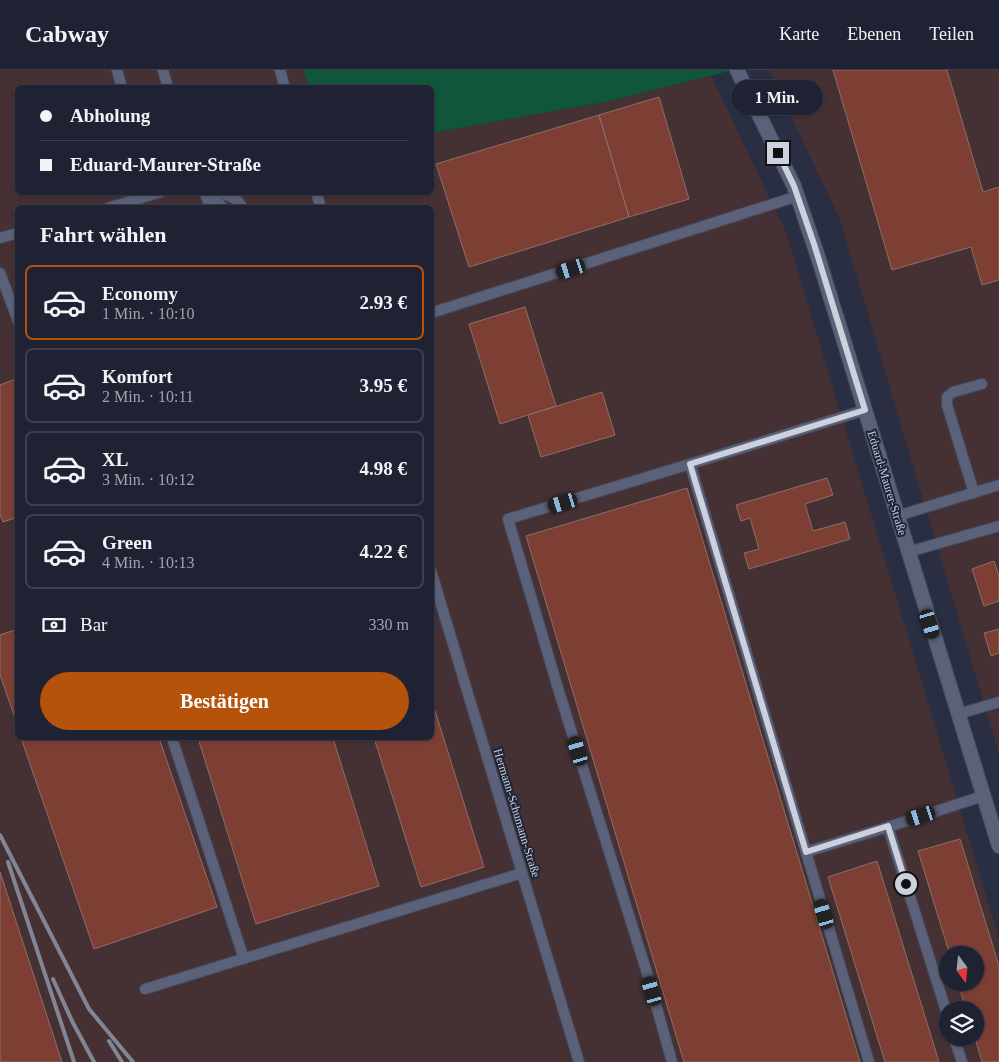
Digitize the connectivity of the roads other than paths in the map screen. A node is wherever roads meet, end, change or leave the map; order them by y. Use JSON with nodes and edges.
{"nodes":[{"id":1,"x":117,"y":70,"type":"edge"},
{"id":2,"x":163,"y":70,"type":"edge"},
{"id":3,"x":280,"y":70,"type":"edge"},
{"id":4,"x":737,"y":70,"type":"edge"},
{"id":5,"x":121,"y":85,"type":"edge"},
{"id":6,"x":167,"y":85,"type":"edge"},
{"id":7,"x":284,"y":85,"type":"edge"},
{"id":8,"x":151,"y":195,"type":"edge"},
{"id":9,"x":212,"y":195,"type":"edge"},
{"id":10,"x":226,"y":195,"type":"edge"},
{"id":11,"x":798,"y":196,"type":"junction"},
{"id":12,"x":118,"y":205,"type":"edge"},
{"id":13,"x":220,"y":205,"type":"edge"},
{"id":14,"x":241,"y":205,"type":"edge"},
{"id":15,"x":15,"y":234,"type":"edge"},
{"id":16,"x":0,"y":238,"type":"edge"},
{"id":17,"x":0,"y":273,"type":"edge"},
{"id":18,"x":434,"y":312,"type":"edge"},
{"id":19,"x":15,"y":313,"type":"edge"},
{"id":20,"x":982,"y":384,"type":"dead end"},
{"id":21,"x":865,"y":410,"type":"junction"},
{"id":22,"x":690,"y":464,"type":"junction"},
{"id":23,"x":999,"y":486,"type":"edge"},
{"id":24,"x":974,"y":493,"type":"junction"},
{"id":25,"x":897,"y":516,"type":"junction"},
{"id":26,"x":999,"y":526,"type":"edge"},
{"id":27,"x":908,"y":552,"type":"junction"},
{"id":28,"x":434,"y":590,"type":"edge"},
{"id":29,"x":436,"y":603,"type":"edge"},
{"id":30,"x":999,"y":702,"type":"edge"},
{"id":31,"x":958,"y":714,"type":"junction"},
{"id":32,"x":173,"y":740,"type":"edge"},
{"id":33,"x":984,"y":796,"type":"junction"},
{"id":34,"x":888,"y":826,"type":"junction"},
{"id":35,"x":999,"y":846,"type":"edge"},
{"id":36,"x":806,"y":852,"type":"junction"},
{"id":37,"x":522,"y":873,"type":"junction"},
{"id":38,"x":244,"y":959,"type":"junction"},
{"id":39,"x":145,"y":989,"type":"dead end"},
{"id":40,"x":943,"y":1001,"type":"edge"},
{"id":41,"x":957,"y":1046,"type":"edge"},
{"id":42,"x":579,"y":1062,"type":"edge"},
{"id":43,"x":672,"y":1062,"type":"edge"},
{"id":44,"x":869,"y":1062,"type":"edge"},
{"id":45,"x":962,"y":1062,"type":"edge"}],
"edges":[{"from":1,"to":5,"type":"lane"},
{"from":2,"to":6,"type":"lane"},
{"from":3,"to":7,"type":"lane"},
{"from":4,"to":11,"type":"street","name":"Eduard-Maurer-Straße"},
{"from":8,"to":12,"type":"lane"},
{"from":9,"to":13,"type":"lane"},
{"from":10,"to":14,"type":"lane"},
{"from":11,"to":18,"type":"lane"},
{"from":11,"to":21,"type":"street","name":"Eduard-Maurer-Straße"},
{"from":15,"to":16,"type":"lane"},
{"from":17,"to":19,"type":"lane"},
{"from":20,"to":24,"type":"lane"},
{"from":21,"to":22,"type":"lane"},
{"from":21,"to":25,"type":"street","name":"Eduard-Maurer-Straße"},
{"from":22,"to":36,"type":"lane"},
{"from":22,"to":43,"type":"lane"},
{"from":23,"to":24,"type":"lane"},
{"from":24,"to":25,"type":"lane"},
{"from":25,"to":27,"type":"street","name":"Eduard-Maurer-Straße"},
{"from":26,"to":27,"type":"lane"},
{"from":27,"to":31,"type":"street","name":"Eduard-Maurer-Straße"},
{"from":28,"to":29,"type":"lane","name":"Hermann-Schumann-Straße"},
{"from":29,"to":37,"type":"lane","name":"Hermann-Schumann-Straße"},
{"from":30,"to":31,"type":"lane"},
{"from":31,"to":33,"type":"street","name":"Eduard-Maurer-Straße"},
{"from":32,"to":38,"type":"lane"},
{"from":33,"to":34,"type":"lane"},
{"from":33,"to":35,"type":"street","name":"Eduard-Maurer-Straße"},
{"from":34,"to":36,"type":"lane"},
{"from":34,"to":40,"type":"lane"},
{"from":36,"to":44,"type":"lane"},
{"from":37,"to":38,"type":"lane"},
{"from":37,"to":42,"type":"lane","name":"Hermann-Schumann-Straße"},
{"from":38,"to":39,"type":"lane"},
{"from":41,"to":45,"type":"lane"}]}
